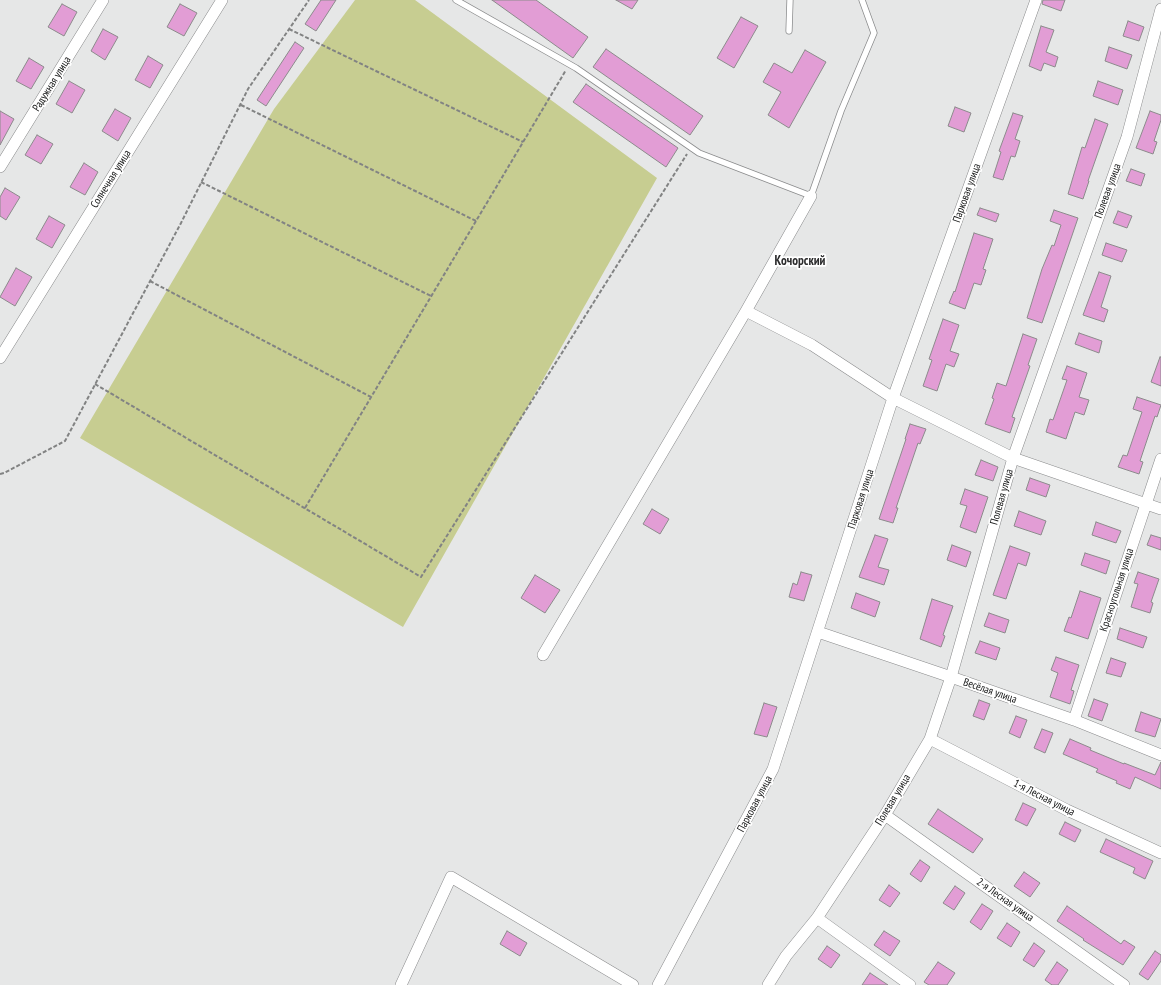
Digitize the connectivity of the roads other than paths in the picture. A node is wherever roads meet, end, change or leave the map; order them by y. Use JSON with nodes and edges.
{"nodes":[{"id":1,"x":103,"y":0,"type":"edge"},
{"id":2,"x":222,"y":0,"type":"edge"},
{"id":3,"x":456,"y":0,"type":"edge"},
{"id":4,"x":790,"y":0,"type":"edge"},
{"id":5,"x":862,"y":0,"type":"edge"},
{"id":6,"x":1036,"y":0,"type":"edge"},
{"id":7,"x":1161,"y":9,"type":"edge"},
{"id":8,"x":789,"y":31,"type":"dead end"},
{"id":9,"x":0,"y":167,"type":"edge"},
{"id":10,"x":811,"y":196,"type":"junction"},
{"id":11,"x":746,"y":310,"type":"junction"},
{"id":12,"x":0,"y":358,"type":"edge"},
{"id":13,"x":893,"y":398,"type":"junction"},
{"id":14,"x":1013,"y":458,"type":"junction"},
{"id":15,"x":1161,"y":459,"type":"edge"},
{"id":16,"x":1146,"y":504,"type":"junction"},
{"id":17,"x":1161,"y":509,"type":"edge"},
{"id":18,"x":818,"y":632,"type":"junction"},
{"id":19,"x":543,"y":655,"type":"dead end"},
{"id":20,"x":951,"y":677,"type":"junction"},
{"id":21,"x":1074,"y":720,"type":"junction"},
{"id":22,"x":930,"y":739,"type":"junction"},
{"id":23,"x":1161,"y":755,"type":"edge"},
{"id":24,"x":885,"y":815,"type":"junction"},
{"id":25,"x":1161,"y":853,"type":"edge"},
{"id":26,"x":817,"y":918,"type":"junction"},
{"id":27,"x":400,"y":985,"type":"edge"},
{"id":28,"x":632,"y":985,"type":"edge"},
{"id":29,"x":658,"y":985,"type":"edge"},
{"id":30,"x":768,"y":985,"type":"edge"},
{"id":31,"x":910,"y":985,"type":"edge"},
{"id":32,"x":1124,"y":985,"type":"edge"}],
"edges":[{"from":1,"to":9,"type":"street","name":"Радужная улица"},
{"from":2,"to":12,"type":"street","name":"Солнечная улица"},
{"from":3,"to":10,"type":"lane"},
{"from":4,"to":8,"type":"lane"},
{"from":5,"to":10,"type":"lane"},
{"from":6,"to":13,"type":"street","name":"Парковая улица"},
{"from":7,"to":14,"type":"street","name":"Полевая улица"},
{"from":10,"to":11,"type":"street"},
{"from":11,"to":13,"type":"street"},
{"from":11,"to":19,"type":"street"},
{"from":13,"to":14,"type":"street"},
{"from":13,"to":18,"type":"street","name":"Парковая улица"},
{"from":14,"to":16,"type":"street"},
{"from":14,"to":20,"type":"street","name":"Полевая улица"},
{"from":15,"to":16,"type":"street","name":"Красноугольная улица"},
{"from":16,"to":17,"type":"street"},
{"from":16,"to":21,"type":"street","name":"Красноугольная улица"},
{"from":18,"to":20,"type":"street","name":"Весёлая улица"},
{"from":18,"to":29,"type":"street","name":"Парковая улица"},
{"from":20,"to":21,"type":"street","name":"Весёлая улица"},
{"from":20,"to":22,"type":"street","name":"Полевая улица"},
{"from":21,"to":23,"type":"street","name":"Весёлая улица"},
{"from":22,"to":24,"type":"street","name":"Полевая улица"},
{"from":22,"to":25,"type":"street","name":"1-я Лесная улица"},
{"from":24,"to":26,"type":"street","name":"Полевая улица"},
{"from":24,"to":32,"type":"street","name":"2-я Лесная улица"},
{"from":26,"to":30,"type":"street","name":"Полевая улица"},
{"from":26,"to":31,"type":"street"},
{"from":27,"to":28,"type":"street"}]}
